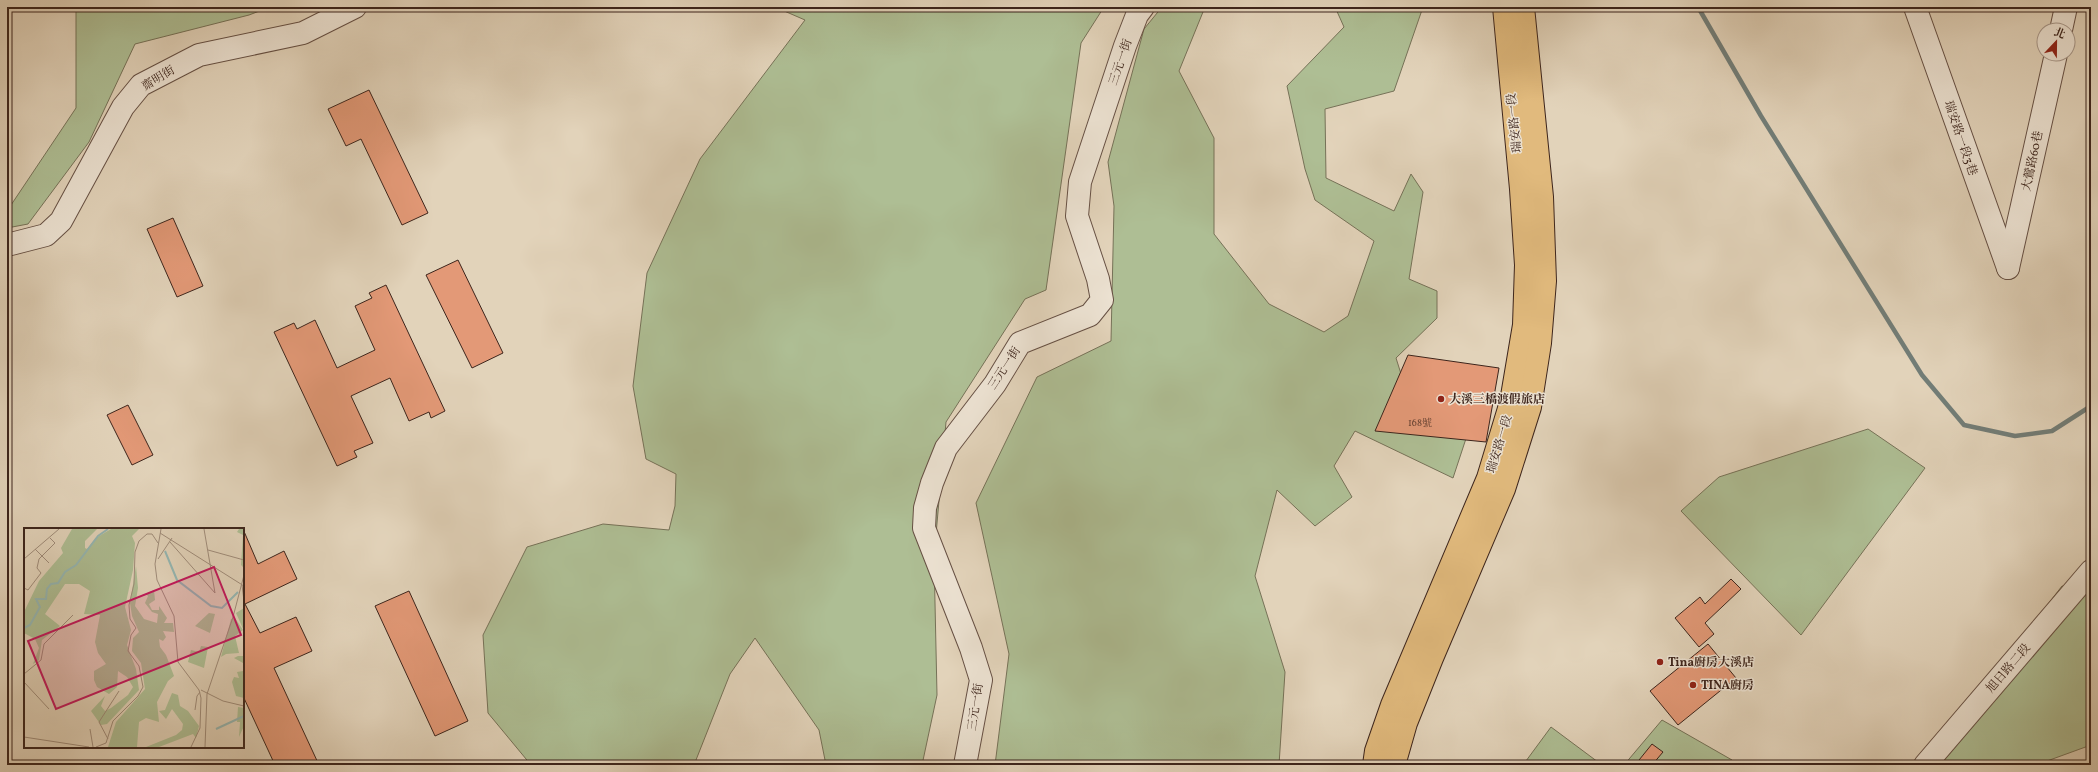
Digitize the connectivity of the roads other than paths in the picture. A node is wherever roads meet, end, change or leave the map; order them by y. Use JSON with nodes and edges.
{"nodes":[{"id":1,"x":355,"y":7,"type":"edge"},
{"id":2,"x":1143,"y":7,"type":"edge"},
{"id":3,"x":1504,"y":7,"type":"edge"},
{"id":4,"x":1523,"y":7,"type":"edge"},
{"id":5,"x":1915,"y":7,"type":"edge"},
{"id":6,"x":2066,"y":7,"type":"edge"},
{"id":7,"x":2063,"y":22,"type":"edge"},
{"id":8,"x":2054,"y":62,"type":"edge"},
{"id":9,"x":7,"y":245,"type":"edge"},
{"id":10,"x":2008,"y":268,"type":"joint"},
{"id":11,"x":2091,"y":571,"type":"edge"},
{"id":12,"x":965,"y":765,"type":"edge"},
{"id":13,"x":1374,"y":765,"type":"edge"},
{"id":14,"x":1394,"y":765,"type":"edge"},
{"id":15,"x":1925,"y":765,"type":"edge"}],
"edges":[{"from":1,"to":9,"type":"street","name":"齋明街"},
{"from":2,"to":12,"type":"street","name":"三元一街"},
{"from":3,"to":13,"type":"main road","name":"瑞安路一段"},
{"from":4,"to":14,"type":"main road","name":"瑞安路一段"},
{"from":5,"to":10,"type":"street","name":"瑞安路一段3巷"},
{"from":6,"to":7,"type":"street"},
{"from":8,"to":10,"type":"street","name":"大鶯路60巷"},
{"from":11,"to":15,"type":"street","name":"旭日路二段"}]}
